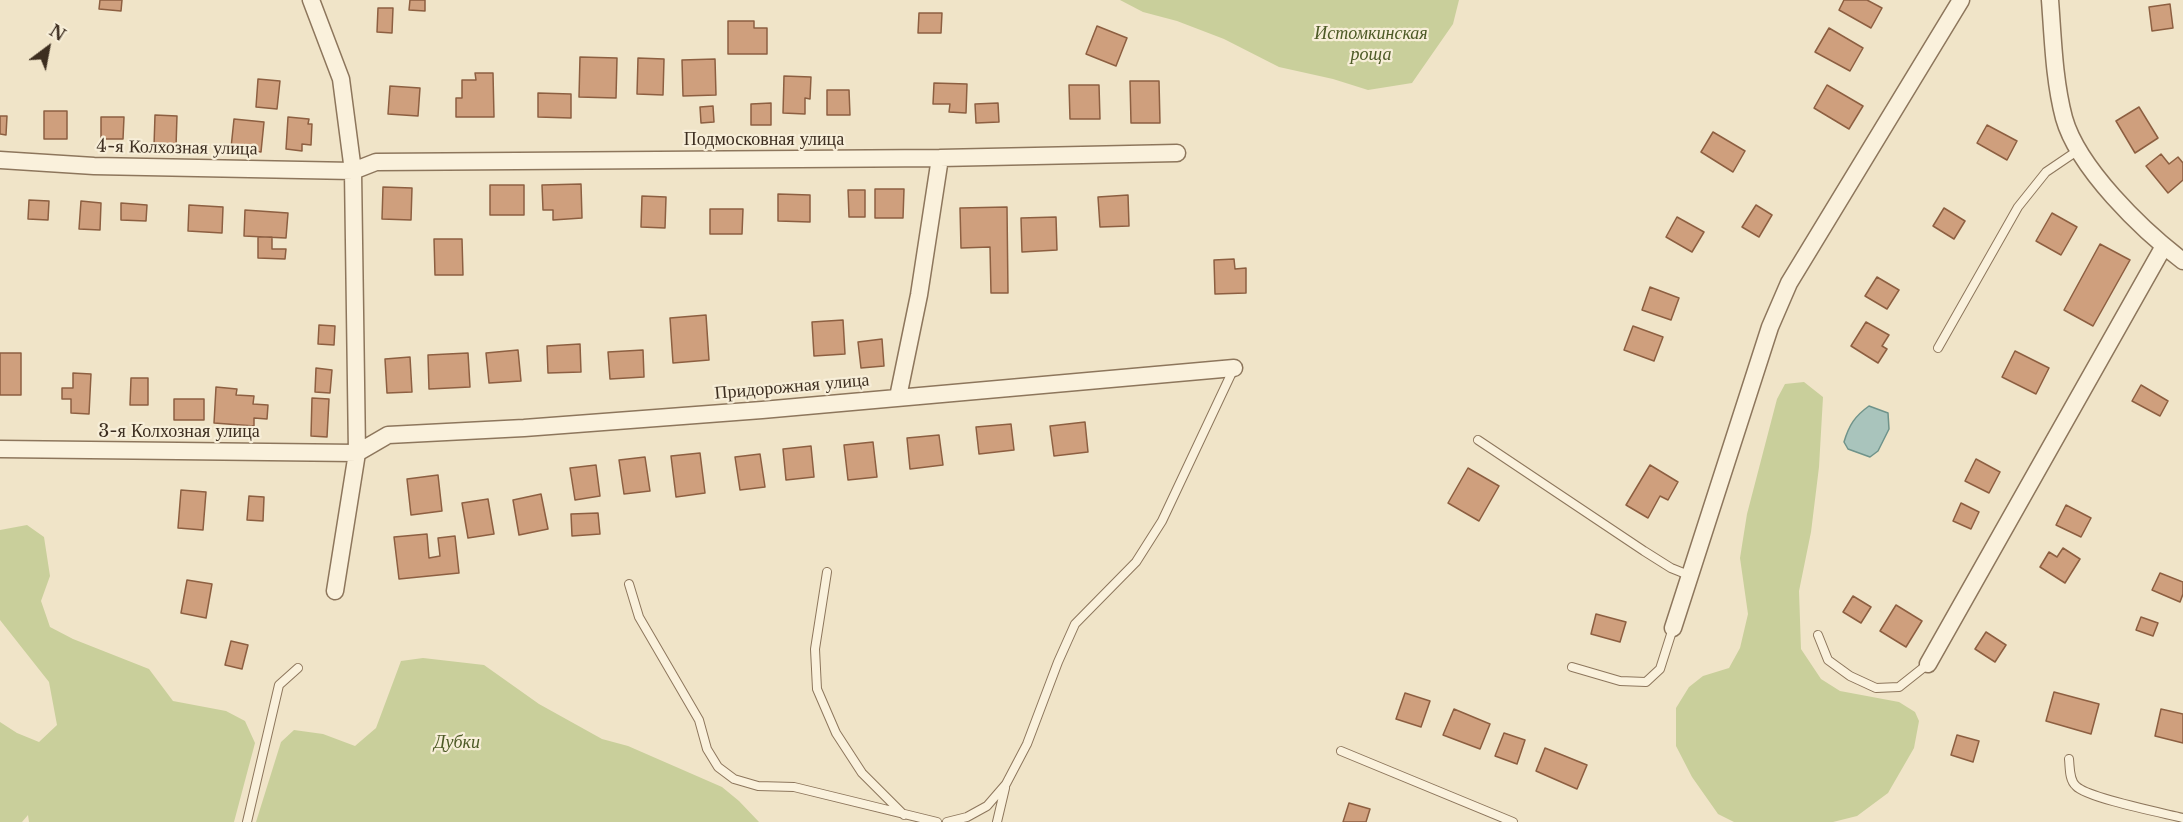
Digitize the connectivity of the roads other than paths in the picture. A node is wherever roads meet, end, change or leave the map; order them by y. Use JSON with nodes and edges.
{"nodes":[{"id":1,"x":311,"y":0,"type":"edge"},
{"id":2,"x":1961,"y":0,"type":"edge"},
{"id":3,"x":2050,"y":0,"type":"edge"},
{"id":4,"x":2077,"y":151,"type":"junction"},
{"id":5,"x":1177,"y":153,"type":"dead end"},
{"id":6,"x":940,"y":158,"type":"junction"},
{"id":7,"x":0,"y":160,"type":"edge"},
{"id":8,"x":352,"y":171,"type":"junction"},
{"id":9,"x":2164,"y":246,"type":"junction"},
{"id":10,"x":2183,"y":261,"type":"edge"},
{"id":11,"x":1938,"y":348,"type":"dead end"},
{"id":12,"x":1234,"y":368,"type":"joint"},
{"id":13,"x":898,"y":397,"type":"junction"},
{"id":14,"x":1478,"y":440,"type":"dead end"},
{"id":15,"x":0,"y":449,"type":"edge"},
{"id":16,"x":357,"y":453,"type":"junction"},
{"id":17,"x":826,"y":572,"type":"dead end"},
{"id":18,"x":1691,"y":576,"type":"junction"},
{"id":19,"x":629,"y":584,"type":"dead end"},
{"id":20,"x":335,"y":591,"type":"dead end"},
{"id":21,"x":1674,"y":628,"type":"joint"},
{"id":22,"x":1818,"y":635,"type":"dead end"},
{"id":23,"x":1928,"y":664,"type":"joint"},
{"id":24,"x":1572,"y":667,"type":"dead end"},
{"id":25,"x":298,"y":668,"type":"dead end"},
{"id":26,"x":1341,"y":750,"type":"dead end"},
{"id":27,"x":2069,"y":759,"type":"dead end"},
{"id":28,"x":1006,"y":784,"type":"junction"},
{"id":29,"x":904,"y":815,"type":"junction"},
{"id":30,"x":2183,"y":819,"type":"edge"},
{"id":31,"x":247,"y":822,"type":"edge"},
{"id":32,"x":937,"y":822,"type":"edge"},
{"id":33,"x":946,"y":822,"type":"edge"},
{"id":34,"x":997,"y":822,"type":"edge"},
{"id":35,"x":1513,"y":822,"type":"edge"}],
"edges":[{"from":1,"to":8,"type":"street"},
{"from":2,"to":18,"type":"street"},
{"from":3,"to":4,"type":"street"},
{"from":4,"to":9,"type":"street"},
{"from":4,"to":11,"type":"lane"},
{"from":5,"to":6,"type":"street","name":"Подмосковная улица"},
{"from":6,"to":8,"type":"street","name":"Подмосковная улица"},
{"from":6,"to":13,"type":"street"},
{"from":7,"to":8,"type":"street","name":"4-я Колхозная улица"},
{"from":8,"to":16,"type":"street"},
{"from":9,"to":10,"type":"street"},
{"from":9,"to":23,"type":"street"},
{"from":12,"to":13,"type":"street","name":"Придорожная улица"},
{"from":12,"to":28,"type":"lane"},
{"from":13,"to":16,"type":"street","name":"Придорожная улица"},
{"from":14,"to":18,"type":"lane"},
{"from":15,"to":16,"type":"street","name":"3-я Колхозная улица"},
{"from":16,"to":20,"type":"street"},
{"from":17,"to":29,"type":"lane"},
{"from":18,"to":21,"type":"street"},
{"from":19,"to":29,"type":"lane"},
{"from":21,"to":24,"type":"lane"},
{"from":22,"to":23,"type":"lane"},
{"from":25,"to":31,"type":"lane"},
{"from":26,"to":35,"type":"lane"},
{"from":27,"to":30,"type":"lane"},
{"from":28,"to":33,"type":"lane"},
{"from":28,"to":34,"type":"lane"},
{"from":29,"to":32,"type":"lane"}]}
